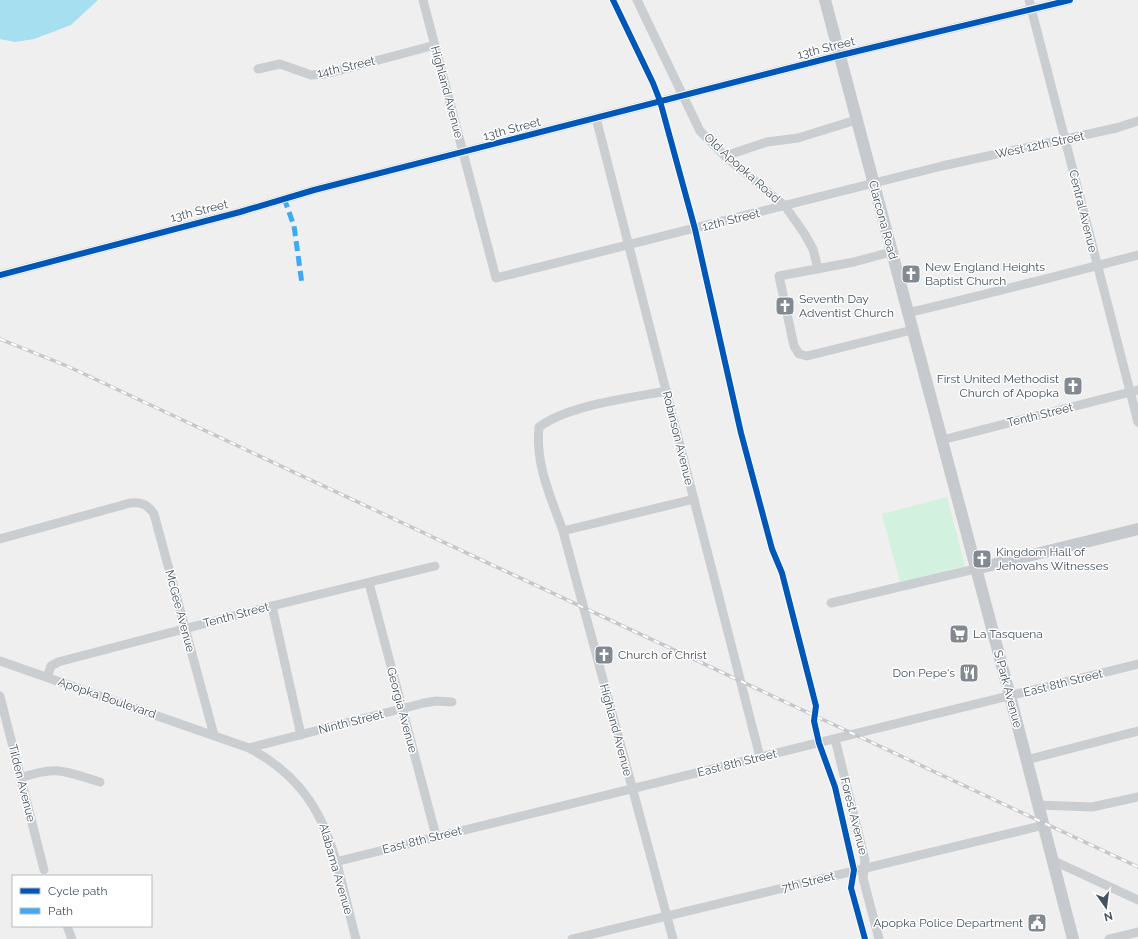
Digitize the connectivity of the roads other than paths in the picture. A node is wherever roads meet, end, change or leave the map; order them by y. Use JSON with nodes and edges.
{"nodes":[{"id":1,"x":423,"y":0,"type":"edge"},
{"id":2,"x":637,"y":0,"type":"edge"},
{"id":3,"x":825,"y":0,"type":"edge"},
{"id":4,"x":1029,"y":0,"type":"edge"},
{"id":5,"x":1070,"y":0,"type":"edge"},
{"id":6,"x":1031,"y":10,"type":"junction"},
{"id":7,"x":435,"y":45,"type":"junction"},
{"id":8,"x":839,"y":56,"type":"junction"},
{"id":9,"x":258,"y":69,"type":"dead end"},
{"id":10,"x":684,"y":96,"type":"junction"},
{"id":11,"x":596,"y":118,"type":"junction"},
{"id":12,"x":856,"y":120,"type":"junction"},
{"id":13,"x":1138,"y":122,"type":"edge"},
{"id":14,"x":1065,"y":139,"type":"junction"},
{"id":15,"x":463,"y":153,"type":"junction"},
{"id":16,"x":725,"y":156,"type":"junction"},
{"id":17,"x":942,"y":166,"type":"joint"},
{"id":18,"x":873,"y":184,"type":"junction"},
{"id":19,"x":785,"y":206,"type":"junction"},
{"id":20,"x":628,"y":245,"type":"junction"},
{"id":21,"x":891,"y":252,"type":"junction"},
{"id":22,"x":1138,"y":255,"type":"edge"},
{"id":23,"x":1097,"y":266,"type":"junction"},
{"id":24,"x":818,"y":269,"type":"junction"},
{"id":25,"x":0,"y":275,"type":"edge"},
{"id":26,"x":496,"y":278,"type":"joint"},
{"id":27,"x":907,"y":313,"type":"junction"},
{"id":28,"x":912,"y":330,"type":"junction"},
{"id":29,"x":667,"y":391,"type":"junction"},
{"id":30,"x":1134,"y":391,"type":"edge"},
{"id":31,"x":1138,"y":422,"type":"edge"},
{"id":32,"x":942,"y":440,"type":"junction"},
{"id":33,"x":694,"y":499,"type":"junction"},
{"id":34,"x":1138,"y":529,"type":"edge"},
{"id":35,"x":563,"y":531,"type":"junction"},
{"id":36,"x":0,"y":539,"type":"edge"},
{"id":37,"x":435,"y":566,"type":"dead end"},
{"id":38,"x":975,"y":569,"type":"junction"},
{"id":39,"x":369,"y":583,"type":"junction"},
{"id":40,"x":831,"y":603,"type":"dead end"},
{"id":41,"x":272,"y":606,"type":"junction"},
{"id":42,"x":185,"y":629,"type":"junction"},
{"id":43,"x":0,"y":661,"type":"edge"},
{"id":44,"x":1138,"y":664,"type":"edge"},
{"id":45,"x":47,"y":677,"type":"junction"},
{"id":46,"x":0,"y":696,"type":"edge"},
{"id":47,"x":1010,"y":696,"type":"junction"},
{"id":48,"x":452,"y":702,"type":"dead end"},
{"id":49,"x":402,"y":709,"type":"junction"},
{"id":50,"x":1138,"y":731,"type":"edge"},
{"id":51,"x":214,"y":735,"type":"junction"},
{"id":52,"x":301,"y":735,"type":"junction"},
{"id":53,"x":835,"y":740,"type":"junction"},
{"id":54,"x":249,"y":748,"type":"junction"},
{"id":55,"x":760,"y":757,"type":"junction"},
{"id":56,"x":1026,"y":760,"type":"junction"},
{"id":57,"x":20,"y":778,"type":"junction"},
{"id":58,"x":100,"y":782,"type":"dead end"},
{"id":59,"x":632,"y":788,"type":"junction"},
{"id":60,"x":1138,"y":798,"type":"edge"},
{"id":61,"x":1038,"y":805,"type":"junction"},
{"id":62,"x":1044,"y":825,"type":"junction"},
{"id":63,"x":436,"y":836,"type":"junction"},
{"id":64,"x":1052,"y":860,"type":"junction"},
{"id":65,"x":335,"y":862,"type":"junction"},
{"id":66,"x":864,"y":868,"type":"junction"},
{"id":67,"x":44,"y":870,"type":"dead end"},
{"id":68,"x":1138,"y":900,"type":"edge"},
{"id":69,"x":667,"y":916,"type":"junction"},
{"id":70,"x":67,"y":927,"type":"edge"},
{"id":71,"x":1138,"y":932,"type":"edge"},
{"id":72,"x":72,"y":939,"type":"edge"},
{"id":73,"x":356,"y":939,"type":"edge"},
{"id":74,"x":572,"y":939,"type":"edge"},
{"id":75,"x":673,"y":939,"type":"edge"},
{"id":76,"x":879,"y":939,"type":"edge"},
{"id":77,"x":1072,"y":939,"type":"edge"},
{"id":78,"x":1110,"y":939,"type":"edge"}],
"edges":[{"from":1,"to":7,"type":"street","name":"Highland Avenue"},
{"from":2,"to":10,"type":"street","name":"Old Apopka Road"},
{"from":3,"to":8,"type":"main road","name":"Clarcona Road"},
{"from":4,"to":6,"type":"street","name":"Central Avenue"},
{"from":5,"to":6,"type":"street","name":"13th Street"},
{"from":6,"to":8,"type":"street","name":"13th Street"},
{"from":6,"to":14,"type":"street","name":"Central Avenue"},
{"from":7,"to":9,"type":"street","name":"14th Street"},
{"from":7,"to":15,"type":"street","name":"Highland Avenue"},
{"from":8,"to":10,"type":"street","name":"13th Street"},
{"from":8,"to":12,"type":"main road","name":"Clarcona Road"},
{"from":10,"to":11,"type":"street","name":"13th Street"},
{"from":10,"to":16,"type":"street","name":"Old Apopka Road"},
{"from":11,"to":15,"type":"street","name":"13th Street"},
{"from":11,"to":20,"type":"street","name":"Robinson Avenue"},
{"from":12,"to":16,"type":"street"},
{"from":12,"to":18,"type":"main road","name":"Clarcona Road"},
{"from":13,"to":14,"type":"street","name":"West 12th Street"},
{"from":14,"to":17,"type":"street","name":"West 12th Street"},
{"from":14,"to":23,"type":"street","name":"Central Avenue"},
{"from":15,"to":25,"type":"street","name":"13th Street"},
{"from":15,"to":26,"type":"street","name":"Highland Avenue"},
{"from":16,"to":19,"type":"street","name":"Old Apopka Road"},
{"from":17,"to":18,"type":"street","name":"12th Street"},
{"from":18,"to":19,"type":"street","name":"12th Street"},
{"from":18,"to":21,"type":"main road","name":"Clarcona Road"},
{"from":19,"to":20,"type":"street","name":"12th Street"},
{"from":19,"to":24,"type":"street","name":"Old Apopka Road"},
{"from":20,"to":26,"type":"street","name":"12th Street"},
{"from":20,"to":29,"type":"street","name":"Robinson Avenue"},
{"from":21,"to":24,"type":"street"},
{"from":21,"to":27,"type":"main road","name":"Clarcona Road"},
{"from":22,"to":23,"type":"street"},
{"from":23,"to":27,"type":"street"},
{"from":23,"to":30,"type":"street","name":"Central Avenue"},
{"from":24,"to":28,"type":"street"},
{"from":27,"to":28,"type":"main road","name":"Clarcona Road"},
{"from":28,"to":32,"type":"main road","name":"Clarcona Road"},
{"from":29,"to":33,"type":"street","name":"Robinson Avenue"},
{"from":29,"to":35,"type":"street","name":"Highland Avenue"},
{"from":30,"to":31,"type":"street","name":"Central Avenue"},
{"from":30,"to":32,"type":"street","name":"Tenth Street"},
{"from":32,"to":38,"type":"main road","name":"S Park Avenue"},
{"from":33,"to":35,"type":"street"},
{"from":33,"to":55,"type":"street","name":"Robinson Avenue"},
{"from":34,"to":38,"type":"main road"},
{"from":35,"to":59,"type":"street","name":"Highland Avenue"},
{"from":36,"to":42,"type":"street","name":"McGee Avenue"},
{"from":37,"to":39,"type":"street","name":"Tenth Street"},
{"from":38,"to":40,"type":"street"},
{"from":38,"to":47,"type":"main road","name":"S Park Avenue"},
{"from":39,"to":41,"type":"street","name":"Tenth Street"},
{"from":39,"to":49,"type":"street","name":"Georgia Avenue"},
{"from":41,"to":42,"type":"street","name":"Tenth Street"},
{"from":41,"to":52,"type":"street"},
{"from":42,"to":45,"type":"street","name":"Tenth Street"},
{"from":42,"to":51,"type":"street","name":"McGee Avenue"},
{"from":43,"to":45,"type":"street","name":"Apopka Boulevard"},
{"from":44,"to":47,"type":"street","name":"East 8th Street"},
{"from":45,"to":51,"type":"street","name":"Apopka Boulevard"},
{"from":46,"to":57,"type":"street","name":"Tilden Avenue"},
{"from":47,"to":53,"type":"street","name":"East 8th Street"},
{"from":47,"to":56,"type":"main road","name":"S Park Avenue"},
{"from":48,"to":49,"type":"street","name":"Ninth Street"},
{"from":49,"to":52,"type":"street","name":"Ninth Street"},
{"from":49,"to":63,"type":"street","name":"Georgia Avenue"},
{"from":50,"to":56,"type":"street"},
{"from":51,"to":54,"type":"street","name":"Alabama Avenue"},
{"from":52,"to":54,"type":"street","name":"Ninth Street"},
{"from":53,"to":55,"type":"street","name":"East 8th Street"},
{"from":53,"to":66,"type":"street","name":"Forest Avenue"},
{"from":54,"to":65,"type":"street","name":"Alabama Avenue"},
{"from":55,"to":59,"type":"street","name":"East 8th Street"},
{"from":56,"to":61,"type":"main road","name":"S Park Avenue"},
{"from":57,"to":58,"type":"street"},
{"from":57,"to":67,"type":"street","name":"Tilden Avenue"},
{"from":59,"to":63,"type":"street","name":"East 8th Street"},
{"from":59,"to":69,"type":"street","name":"Highland Avenue"},
{"from":60,"to":61,"type":"street"},
{"from":61,"to":62,"type":"main road","name":"S Park Avenue"},
{"from":62,"to":64,"type":"main road","name":"S Park Avenue"},
{"from":62,"to":66,"type":"street","name":"7th Street"},
{"from":63,"to":65,"type":"street","name":"East 8th Street"},
{"from":64,"to":68,"type":"street"},
{"from":64,"to":77,"type":"main road","name":"S Park Avenue"},
{"from":65,"to":73,"type":"street","name":"Alabama Avenue"},
{"from":66,"to":69,"type":"street","name":"7th Street"},
{"from":66,"to":76,"type":"street","name":"Forest Avenue"},
{"from":69,"to":74,"type":"street","name":"7th Street"},
{"from":69,"to":75,"type":"street","name":"Highland Avenue"},
{"from":70,"to":72,"type":"street"},
{"from":71,"to":78,"type":"street"}]}
